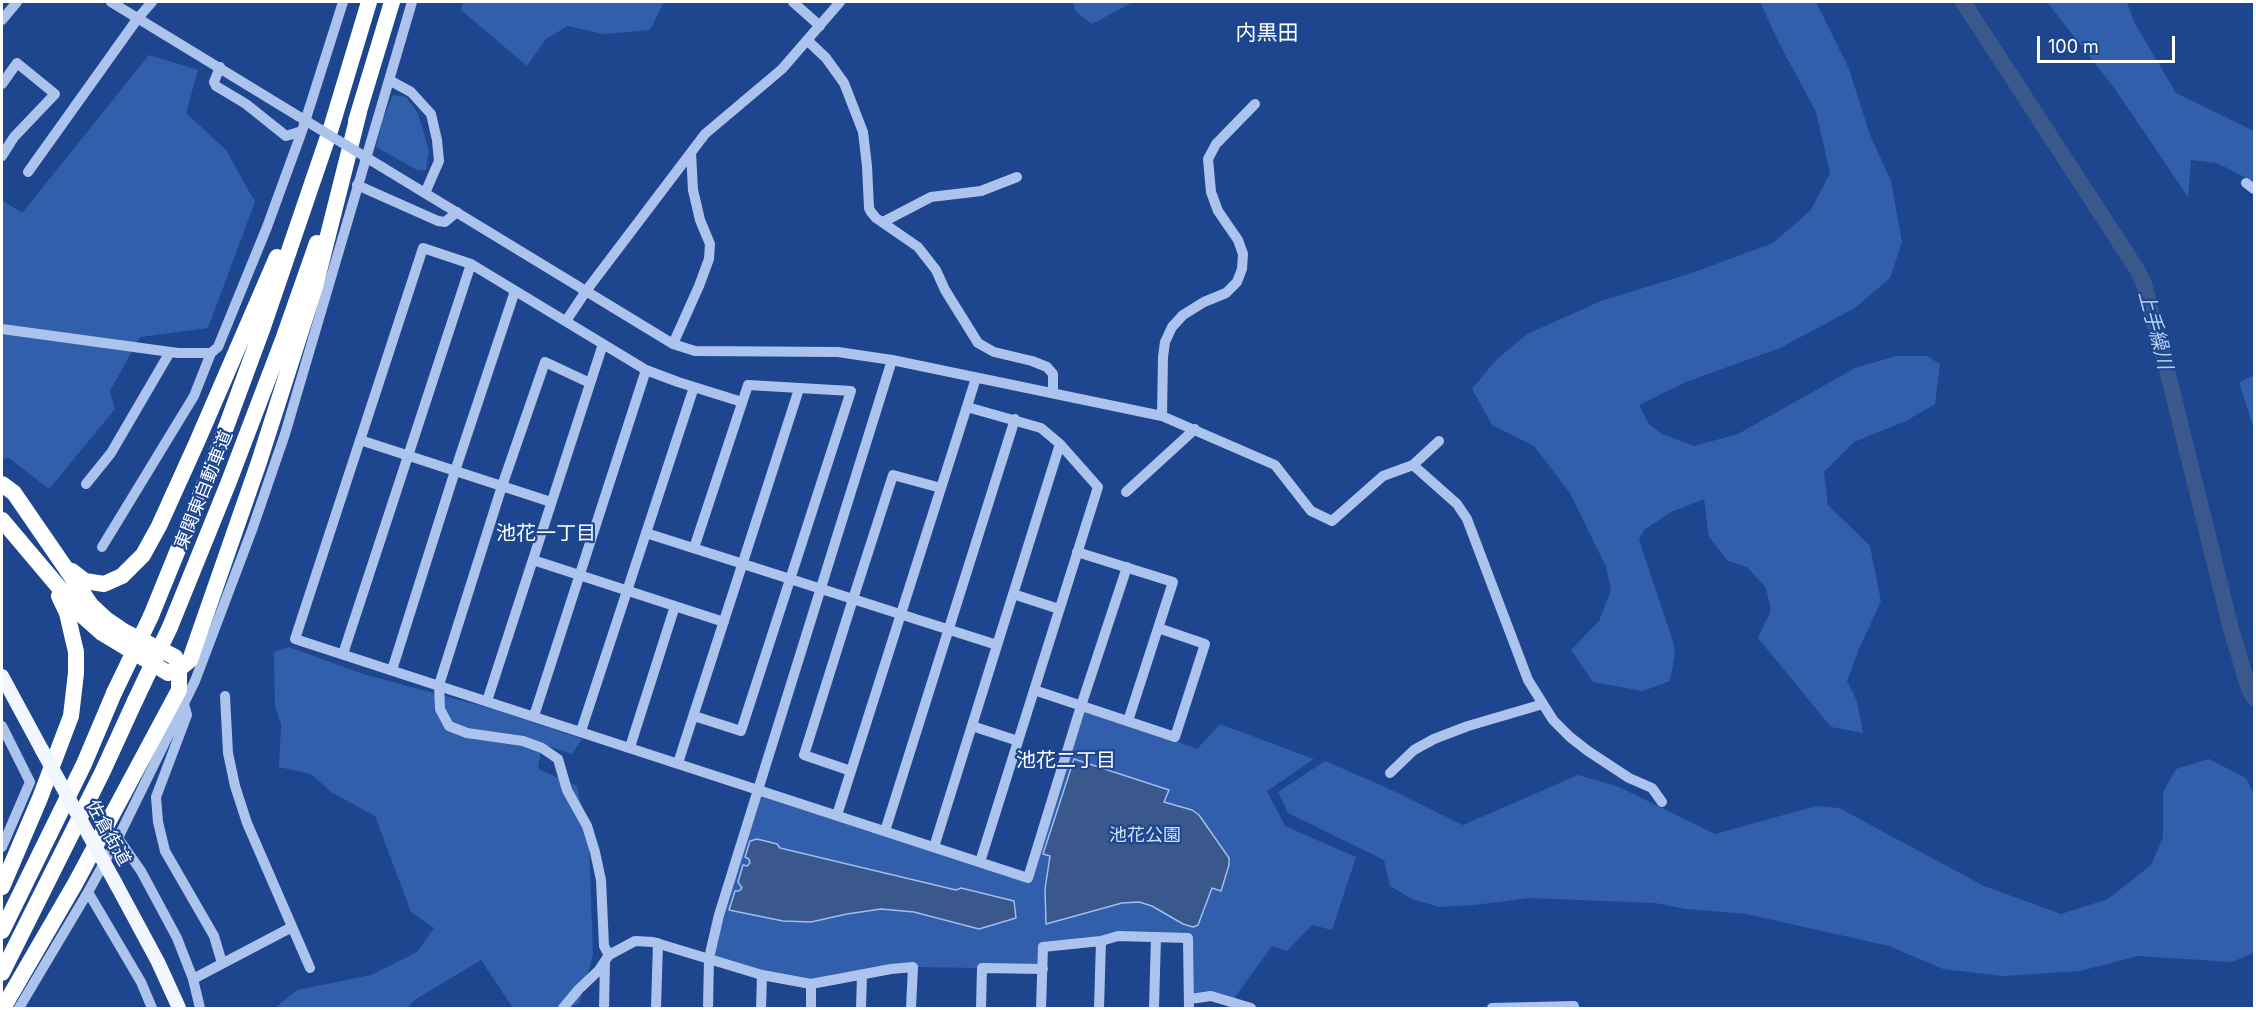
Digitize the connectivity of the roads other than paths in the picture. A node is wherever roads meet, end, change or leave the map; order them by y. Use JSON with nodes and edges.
{"nodes":[{"id":1,"x":17,"y":2,"type":"edge"},
{"id":2,"x":111,"y":2,"type":"edge"},
{"id":3,"x":152,"y":2,"type":"edge"},
{"id":4,"x":343,"y":2,"type":"edge"},
{"id":5,"x":369,"y":2,"type":"edge"},
{"id":6,"x":392,"y":2,"type":"edge"},
{"id":7,"x":412,"y":2,"type":"edge"},
{"id":8,"x":793,"y":2,"type":"edge"},
{"id":9,"x":840,"y":2,"type":"edge"},
{"id":10,"x":138,"y":18,"type":"junction"},
{"id":11,"x":2,"y":20,"type":"edge"},
{"id":12,"x":820,"y":26,"type":"junction"},
{"id":13,"x":808,"y":41,"type":"junction"},
{"id":14,"x":220,"y":67,"type":"junction"},
{"id":15,"x":389,"y":80,"type":"junction"},
{"id":16,"x":2,"y":84,"type":"edge"},
{"id":17,"x":1255,"y":104,"type":"dead end"},
{"id":18,"x":359,"y":112,"type":"junction"},
{"id":19,"x":332,"y":125,"type":"junction"},
{"id":20,"x":302,"y":131,"type":"junction"},
{"id":21,"x":691,"y":153,"type":"junction"},
{"id":22,"x":2,"y":156,"type":"edge"},
{"id":23,"x":28,"y":172,"type":"dead end"},
{"id":24,"x":1017,"y":177,"type":"dead end"},
{"id":25,"x":357,"y":185,"type":"junction"},
{"id":26,"x":425,"y":193,"type":"junction"},
{"id":27,"x":456,"y":212,"type":"junction"},
{"id":28,"x":883,"y":222,"type":"junction"},
{"id":29,"x":471,"y":264,"type":"junction"},
{"id":30,"x":515,"y":291,"type":"junction"},
{"id":31,"x":586,"y":291,"type":"junction"},
{"id":32,"x":566,"y":321,"type":"junction"},
{"id":33,"x":2,"y":329,"type":"edge"},
{"id":34,"x":603,"y":344,"type":"junction"},
{"id":35,"x":673,"y":344,"type":"junction"},
{"id":36,"x":170,"y":352,"type":"junction"},
{"id":37,"x":211,"y":353,"type":"junction"},
{"id":38,"x":892,"y":360,"type":"junction"},
{"id":39,"x":646,"y":370,"type":"junction"},
{"id":40,"x":976,"y":378,"type":"junction"},
{"id":41,"x":590,"y":383,"type":"junction"},
{"id":42,"x":694,"y":387,"type":"junction"},
{"id":43,"x":799,"y":388,"type":"junction"},
{"id":44,"x":1053,"y":393,"type":"junction"},
{"id":45,"x":742,"y":402,"type":"junction"},
{"id":46,"x":967,"y":407,"type":"junction"},
{"id":47,"x":1162,"y":416,"type":"junction"},
{"id":48,"x":1015,"y":419,"type":"junction"},
{"id":49,"x":1195,"y":429,"type":"junction"},
{"id":50,"x":360,"y":440,"type":"junction"},
{"id":51,"x":1439,"y":441,"type":"dead end"},
{"id":52,"x":1060,"y":444,"type":"junction"},
{"id":53,"x":407,"y":455,"type":"junction"},
{"id":54,"x":1413,"y":465,"type":"junction"},
{"id":55,"x":455,"y":471,"type":"junction"},
{"id":56,"x":2,"y":484,"type":"edge"},
{"id":57,"x":86,"y":484,"type":"dead end"},
{"id":58,"x":502,"y":486,"type":"junction"},
{"id":59,"x":941,"y":488,"type":"junction"},
{"id":60,"x":1126,"y":492,"type":"dead end"},
{"id":61,"x":551,"y":502,"type":"junction"},
{"id":62,"x":2,"y":520,"type":"edge"},
{"id":63,"x":646,"y":533,"type":"junction"},
{"id":64,"x":102,"y":547,"type":"dead end"},
{"id":65,"x":694,"y":549,"type":"junction"},
{"id":66,"x":1077,"y":552,"type":"junction"},
{"id":67,"x":533,"y":560,"type":"junction"},
{"id":68,"x":62,"y":563,"type":"junction"},
{"id":69,"x":742,"y":564,"type":"junction"},
{"id":70,"x":1127,"y":567,"type":"junction"},
{"id":71,"x":580,"y":575,"type":"junction"},
{"id":72,"x":50,"y":578,"type":"junction"},
{"id":73,"x":791,"y":579,"type":"junction"},
{"id":74,"x":821,"y":589,"type":"junction"},
{"id":75,"x":627,"y":590,"type":"junction"},
{"id":76,"x":1013,"y":594,"type":"junction"},
{"id":77,"x":853,"y":599,"type":"junction"},
{"id":78,"x":675,"y":606,"type":"junction"},
{"id":79,"x":1059,"y":609,"type":"junction"},
{"id":80,"x":901,"y":614,"type":"junction"},
{"id":81,"x":724,"y":622,"type":"junction"},
{"id":82,"x":1158,"y":628,"type":"junction"},
{"id":83,"x":949,"y":630,"type":"junction"},
{"id":84,"x":997,"y":645,"type":"junction"},
{"id":85,"x":343,"y":654,"type":"junction"},
{"id":86,"x":179,"y":669,"type":"junction"},
{"id":87,"x":392,"y":670,"type":"junction"},
{"id":88,"x":2,"y":676,"type":"edge"},
{"id":89,"x":439,"y":685,"type":"junction"},
{"id":90,"x":1034,"y":690,"type":"junction"},
{"id":91,"x":225,"y":696,"type":"dead end"},
{"id":92,"x":486,"y":701,"type":"junction"},
{"id":93,"x":184,"y":704,"type":"junction"},
{"id":94,"x":1543,"y":704,"type":"junction"},
{"id":95,"x":1081,"y":706,"type":"junction"},
{"id":96,"x":534,"y":716,"type":"junction"},
{"id":97,"x":693,"y":716,"type":"junction"},
{"id":98,"x":1128,"y":721,"type":"junction"},
{"id":99,"x":2,"y":726,"type":"edge"},
{"id":100,"x":972,"y":726,"type":"junction"},
{"id":101,"x":581,"y":732,"type":"junction"},
{"id":102,"x":1018,"y":741,"type":"junction"},
{"id":103,"x":630,"y":747,"type":"junction"},
{"id":104,"x":678,"y":763,"type":"junction"},
{"id":105,"x":851,"y":771,"type":"junction"},
{"id":106,"x":1390,"y":773,"type":"dead end"},
{"id":107,"x":758,"y":789,"type":"junction"},
{"id":108,"x":1662,"y":802,"type":"dead end"},
{"id":109,"x":837,"y":815,"type":"junction"},
{"id":110,"x":885,"y":831,"type":"junction"},
{"id":111,"x":118,"y":837,"type":"junction"},
{"id":112,"x":2,"y":847,"type":"edge"},
{"id":113,"x":934,"y":847,"type":"junction"},
{"id":114,"x":980,"y":862,"type":"junction"},
{"id":115,"x":2,"y":887,"type":"edge"},
{"id":116,"x":88,"y":892,"type":"junction"},
{"id":117,"x":292,"y":927,"type":"junction"},
{"id":118,"x":2,"y":931,"type":"edge"},
{"id":119,"x":1156,"y":937,"type":"junction"},
{"id":120,"x":1101,"y":941,"type":"junction"},
{"id":121,"x":658,"y":943,"type":"junction"},
{"id":122,"x":607,"y":958,"type":"junction"},
{"id":123,"x":709,"y":958,"type":"junction"},
{"id":124,"x":222,"y":963,"type":"junction"},
{"id":125,"x":310,"y":968,"type":"dead end"},
{"id":126,"x":1043,"y":969,"type":"junction"},
{"id":127,"x":2,"y":973,"type":"edge"},
{"id":128,"x":762,"y":975,"type":"junction"},
{"id":129,"x":862,"y":975,"type":"junction"},
{"id":130,"x":193,"y":979,"type":"junction"},
{"id":131,"x":812,"y":984,"type":"junction"},
{"id":132,"x":1189,"y":1004,"type":"edge"},
{"id":133,"x":3,"y":1008,"type":"edge"},
{"id":134,"x":19,"y":1008,"type":"edge"},
{"id":135,"x":152,"y":1008,"type":"edge"},
{"id":136,"x":179,"y":1008,"type":"edge"},
{"id":137,"x":200,"y":1008,"type":"edge"},
{"id":138,"x":563,"y":1008,"type":"edge"},
{"id":139,"x":604,"y":1008,"type":"edge"},
{"id":140,"x":656,"y":1008,"type":"edge"},
{"id":141,"x":708,"y":1008,"type":"edge"},
{"id":142,"x":761,"y":1008,"type":"edge"},
{"id":143,"x":811,"y":1008,"type":"edge"},
{"id":144,"x":861,"y":1008,"type":"edge"},
{"id":145,"x":911,"y":1008,"type":"edge"},
{"id":146,"x":981,"y":1008,"type":"edge"},
{"id":147,"x":1041,"y":1008,"type":"edge"},
{"id":148,"x":1099,"y":1008,"type":"edge"},
{"id":149,"x":1154,"y":1008,"type":"edge"},
{"id":150,"x":1251,"y":1008,"type":"edge"},
{"id":151,"x":1492,"y":1008,"type":"edge"},
{"id":152,"x":1574,"y":1008,"type":"edge"}],
"edges":[{"from":1,"to":11,"type":"street"},
{"from":2,"to":10,"type":"street"},
{"from":3,"to":10,"type":"street"},
{"from":4,"to":20,"type":"street"},
{"from":5,"to":19,"type":"highway","name":"東関東自動車道"},
{"from":6,"to":18,"type":"highway","name":"東関東自動車道"},
{"from":7,"to":15,"type":"street"},
{"from":8,"to":12,"type":"street"},
{"from":9,"to":12,"type":"street"},
{"from":10,"to":14,"type":"street"},
{"from":10,"to":23,"type":"street"},
{"from":12,"to":13,"type":"street"},
{"from":13,"to":21,"type":"street"},
{"from":13,"to":28,"type":"street"},
{"from":14,"to":20,"type":"street"},
{"from":14,"to":26,"type":"street","bridge":true},
{"from":15,"to":25,"type":"street"},
{"from":15,"to":26,"type":"street"},
{"from":16,"to":22,"type":"street"},
{"from":17,"to":47,"type":"street"},
{"from":18,"to":86,"type":"highway"},
{"from":18,"to":127,"type":"highway","name":"東関東自動車道","bridge":true},
{"from":19,"to":68,"type":"highway"},
{"from":19,"to":118,"type":"highway","name":"東関東自動車道","bridge":true},
{"from":20,"to":37,"type":"street"},
{"from":21,"to":31,"type":"street"},
{"from":21,"to":35,"type":"street"},
{"from":24,"to":28,"type":"street"},
{"from":25,"to":27,"type":"street"},
{"from":25,"to":93,"type":"street"},
{"from":26,"to":27,"type":"street"},
{"from":27,"to":31,"type":"street"},
{"from":28,"to":44,"type":"street"},
{"from":29,"to":30,"type":"street"},
{"from":29,"to":50,"type":"street"},
{"from":29,"to":53,"type":"street"},
{"from":30,"to":32,"type":"street"},
{"from":30,"to":55,"type":"street"},
{"from":31,"to":32,"type":"street"},
{"from":31,"to":35,"type":"street"},
{"from":32,"to":34,"type":"street"},
{"from":33,"to":36,"type":"street"},
{"from":34,"to":39,"type":"street"},
{"from":34,"to":41,"type":"street"},
{"from":35,"to":38,"type":"street"},
{"from":36,"to":37,"type":"street"},
{"from":36,"to":57,"type":"street"},
{"from":37,"to":64,"type":"street"},
{"from":38,"to":40,"type":"street"},
{"from":38,"to":74,"type":"street"},
{"from":39,"to":42,"type":"street"},
{"from":39,"to":71,"type":"street"},
{"from":40,"to":44,"type":"street"},
{"from":40,"to":46,"type":"street"},
{"from":41,"to":58,"type":"street"},
{"from":41,"to":61,"type":"street"},
{"from":42,"to":45,"type":"street"},
{"from":42,"to":63,"type":"street"},
{"from":43,"to":45,"type":"street"},
{"from":43,"to":69,"type":"street"},
{"from":43,"to":73,"type":"street"},
{"from":44,"to":47,"type":"street"},
{"from":45,"to":65,"type":"street"},
{"from":46,"to":48,"type":"street"},
{"from":46,"to":59,"type":"street"},
{"from":47,"to":49,"type":"street"},
{"from":48,"to":52,"type":"street"},
{"from":48,"to":83,"type":"street"},
{"from":49,"to":54,"type":"street"},
{"from":49,"to":60,"type":"street"},
{"from":50,"to":53,"type":"street"},
{"from":50,"to":85,"type":"street"},
{"from":51,"to":54,"type":"street"},
{"from":52,"to":66,"type":"street"},
{"from":52,"to":76,"type":"street"},
{"from":53,"to":55,"type":"street"},
{"from":53,"to":85,"type":"street"},
{"from":54,"to":94,"type":"street"},
{"from":55,"to":58,"type":"street"},
{"from":55,"to":87,"type":"street"},
{"from":56,"to":68,"type":"highway"},
{"from":58,"to":61,"type":"street"},
{"from":58,"to":89,"type":"street"},
{"from":59,"to":77,"type":"street"},
{"from":59,"to":80,"type":"street"},
{"from":61,"to":67,"type":"street"},
{"from":62,"to":72,"type":"highway"},
{"from":63,"to":65,"type":"street"},
{"from":63,"to":75,"type":"street"},
{"from":65,"to":69,"type":"street"},
{"from":66,"to":70,"type":"street"},
{"from":66,"to":79,"type":"street"},
{"from":67,"to":71,"type":"street"},
{"from":67,"to":92,"type":"street"},
{"from":68,"to":86,"type":"highway"},
{"from":69,"to":73,"type":"street"},
{"from":69,"to":81,"type":"street"},
{"from":70,"to":82,"type":"street"},
{"from":70,"to":95,"type":"street"},
{"from":71,"to":75,"type":"street"},
{"from":71,"to":96,"type":"street"},
{"from":72,"to":86,"type":"highway"},
{"from":72,"to":115,"type":"highway"},
{"from":73,"to":74,"type":"street"},
{"from":73,"to":97,"type":"street"},
{"from":74,"to":77,"type":"street"},
{"from":74,"to":107,"type":"street"},
{"from":75,"to":78,"type":"street"},
{"from":75,"to":101,"type":"street"},
{"from":76,"to":79,"type":"street"},
{"from":76,"to":84,"type":"street"},
{"from":77,"to":80,"type":"street"},
{"from":77,"to":105,"type":"street"},
{"from":78,"to":81,"type":"street"},
{"from":78,"to":103,"type":"street"},
{"from":79,"to":90,"type":"street"},
{"from":80,"to":83,"type":"street"},
{"from":80,"to":105,"type":"street"},
{"from":81,"to":97,"type":"street"},
{"from":82,"to":98,"type":"street"},
{"from":82,"to":98,"type":"street"},
{"from":83,"to":84,"type":"street"},
{"from":83,"to":110,"type":"street"},
{"from":84,"to":100,"type":"street"},
{"from":85,"to":87,"type":"street"},
{"from":86,"to":133,"type":"highway"},
{"from":87,"to":89,"type":"street"},
{"from":88,"to":136,"type":"main road","name":"佐倉街道","bridge":true},
{"from":89,"to":92,"type":"street"},
{"from":89,"to":122,"type":"street"},
{"from":90,"to":95,"type":"street"},
{"from":90,"to":102,"type":"street"},
{"from":91,"to":117,"type":"street"},
{"from":92,"to":96,"type":"street"},
{"from":93,"to":111,"type":"street"},
{"from":93,"to":124,"type":"street"},
{"from":94,"to":106,"type":"street"},
{"from":94,"to":108,"type":"street"},
{"from":95,"to":98,"type":"street"},
{"from":95,"to":114,"type":"street"},
{"from":96,"to":101,"type":"street"},
{"from":97,"to":104,"type":"street"},
{"from":99,"to":112,"type":"street"},
{"from":100,"to":102,"type":"street"},
{"from":100,"to":113,"type":"street"},
{"from":101,"to":103,"type":"street"},
{"from":102,"to":114,"type":"street"},
{"from":103,"to":104,"type":"street"},
{"from":104,"to":107,"type":"street"},
{"from":105,"to":109,"type":"street"},
{"from":107,"to":109,"type":"street"},
{"from":107,"to":123,"type":"street"},
{"from":109,"to":110,"type":"street"},
{"from":110,"to":113,"type":"street"},
{"from":111,"to":116,"type":"street"},
{"from":111,"to":130,"type":"street"},
{"from":113,"to":114,"type":"street"},
{"from":116,"to":134,"type":"street"},
{"from":116,"to":135,"type":"street"},
{"from":117,"to":124,"type":"street"},
{"from":117,"to":125,"type":"street"},
{"from":119,"to":120,"type":"street"},
{"from":119,"to":132,"type":"street"},
{"from":119,"to":149,"type":"street"},
{"from":120,"to":126,"type":"street"},
{"from":120,"to":148,"type":"street"},
{"from":121,"to":122,"type":"street"},
{"from":121,"to":123,"type":"street"},
{"from":121,"to":140,"type":"street"},
{"from":122,"to":138,"type":"street"},
{"from":122,"to":139,"type":"street"},
{"from":123,"to":128,"type":"street"},
{"from":123,"to":141,"type":"street"},
{"from":124,"to":130,"type":"street"},
{"from":126,"to":146,"type":"street"},
{"from":126,"to":147,"type":"street"},
{"from":128,"to":131,"type":"street"},
{"from":128,"to":142,"type":"street"},
{"from":129,"to":131,"type":"street"},
{"from":129,"to":144,"type":"street"},
{"from":129,"to":145,"type":"street"},
{"from":130,"to":137,"type":"street"},
{"from":131,"to":143,"type":"street"},
{"from":132,"to":150,"type":"street"},
{"from":151,"to":152,"type":"street"}]}
